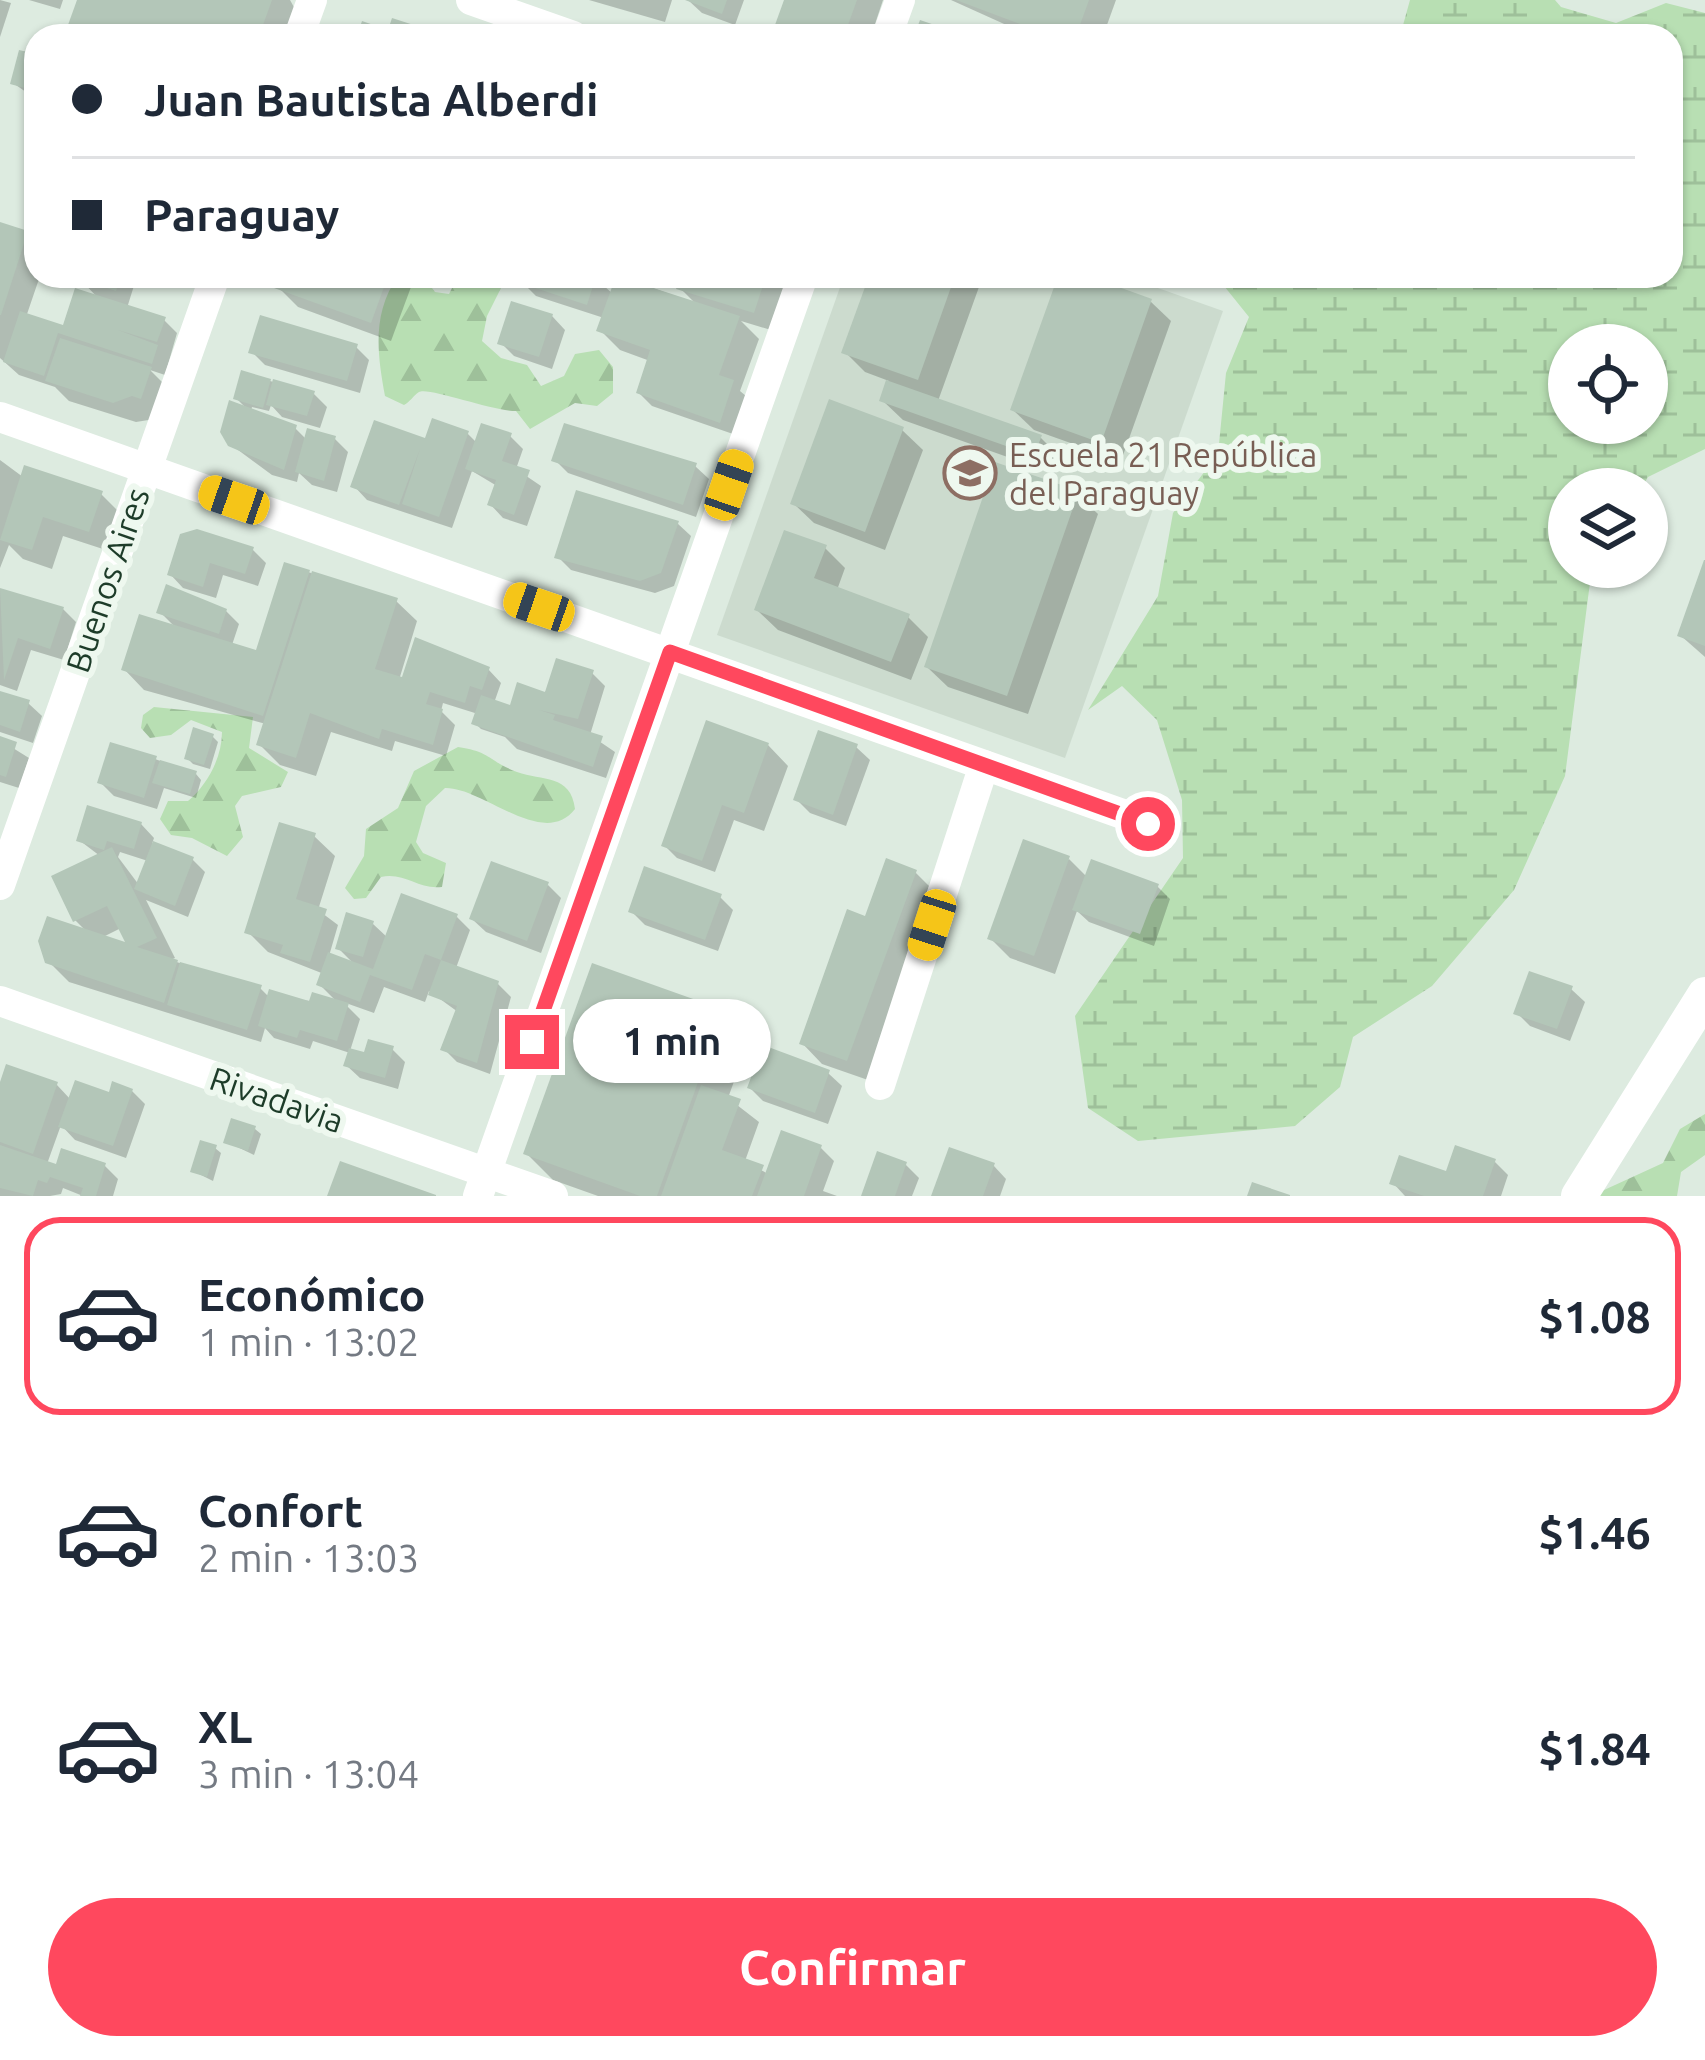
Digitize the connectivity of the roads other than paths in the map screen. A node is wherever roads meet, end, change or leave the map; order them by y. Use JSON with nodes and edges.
{"nodes":[{"id":1,"x":471,"y":0,"type":"edge"},
{"id":2,"x":539,"y":24,"type":"edge"},
{"id":3,"x":211,"y":288,"type":"edge"},
{"id":4,"x":798,"y":288,"type":"edge"},
{"id":5,"x":0,"y":417,"type":"edge"},
{"id":6,"x":147,"y":469,"type":"junction"},
{"id":7,"x":670,"y":652,"type":"junction"},
{"id":8,"x":984,"y":765,"type":"junction"},
{"id":9,"x":1148,"y":824,"type":"dead end"},
{"id":10,"x":0,"y":885,"type":"edge"},
{"id":11,"x":1705,"y":995,"type":"edge"},
{"id":12,"x":0,"y":1001,"type":"edge"},
{"id":13,"x":880,"y":1084,"type":"dead end"},
{"id":14,"x":482,"y":1184,"type":"edge"},
{"id":15,"x":554,"y":1196,"type":"edge"},
{"id":16,"x":1579,"y":1196,"type":"edge"}],
"edges":[{"from":1,"to":2,"type":"street"},
{"from":3,"to":6,"type":"street","name":"Buenos Aires"},
{"from":4,"to":7,"type":"street"},
{"from":5,"to":6,"type":"street"},
{"from":6,"to":7,"type":"street"},
{"from":6,"to":10,"type":"street","name":"Buenos Aires"},
{"from":7,"to":8,"type":"street"},
{"from":7,"to":14,"type":"street"},
{"from":8,"to":9,"type":"street"},
{"from":8,"to":13,"type":"street"},
{"from":11,"to":16,"type":"street"},
{"from":12,"to":14,"type":"street","name":"Rivadavia"},
{"from":14,"to":15,"type":"street","name":"Rivadavia"}]}
